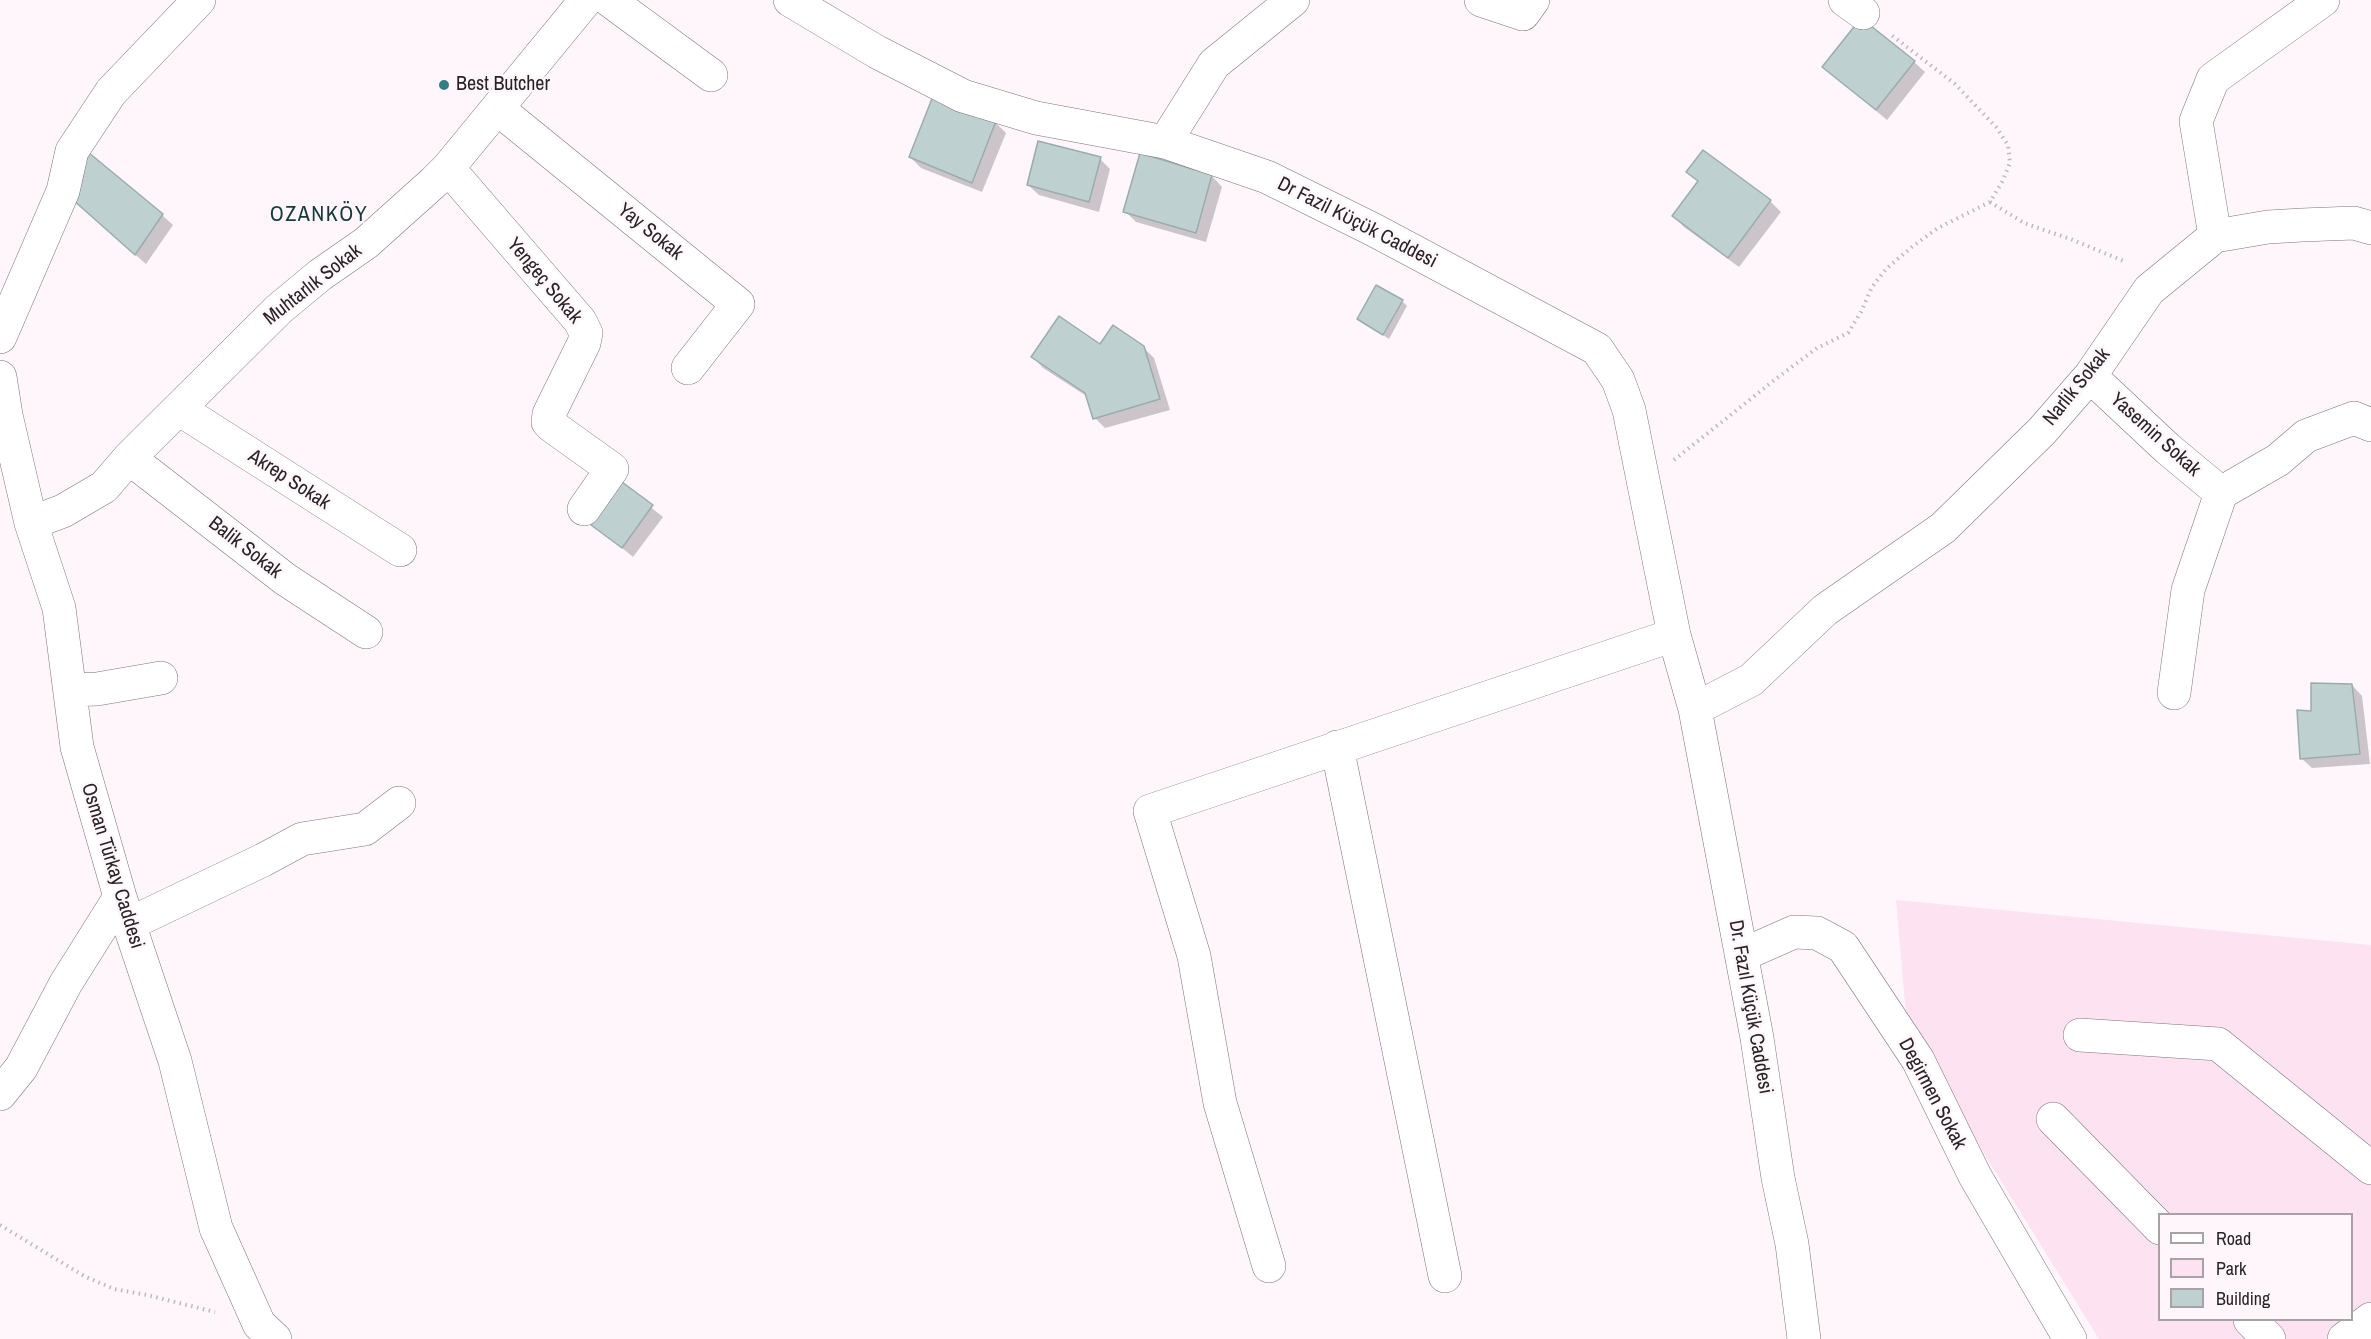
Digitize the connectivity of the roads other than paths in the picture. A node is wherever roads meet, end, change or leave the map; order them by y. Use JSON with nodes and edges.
{"nodes":[{"id":1,"x":199,"y":0,"type":"edge"},
{"id":2,"x":586,"y":0,"type":"edge"},
{"id":3,"x":609,"y":0,"type":"edge"},
{"id":4,"x":790,"y":0,"type":"edge"},
{"id":5,"x":1293,"y":0,"type":"edge"},
{"id":6,"x":1481,"y":0,"type":"edge"},
{"id":7,"x":1533,"y":0,"type":"edge"},
{"id":8,"x":2323,"y":0,"type":"edge"},
{"id":9,"x":711,"y":75,"type":"dead end"},
{"id":10,"x":498,"y":109,"type":"junction"},
{"id":11,"x":1165,"y":141,"type":"junction"},
{"id":12,"x":448,"y":168,"type":"junction"},
{"id":13,"x":2371,"y":228,"type":"edge"},
{"id":14,"x":2215,"y":236,"type":"junction"},
{"id":15,"x":0,"y":337,"type":"edge"},
{"id":16,"x":688,"y":368,"type":"dead end"},
{"id":17,"x":2090,"y":375,"type":"junction"},
{"id":18,"x":0,"y":377,"type":"edge"},
{"id":19,"x":179,"y":409,"type":"junction"},
{"id":20,"x":2371,"y":425,"type":"edge"},
{"id":21,"x":129,"y":458,"type":"junction"},
{"id":22,"x":2222,"y":493,"type":"junction"},
{"id":23,"x":584,"y":509,"type":"dead end"},
{"id":24,"x":31,"y":523,"type":"junction"},
{"id":25,"x":400,"y":550,"type":"dead end"},
{"id":26,"x":366,"y":632,"type":"dead end"},
{"id":27,"x":1674,"y":634,"type":"junction"},
{"id":28,"x":161,"y":678,"type":"dead end"},
{"id":29,"x":1686,"y":678,"type":"joint"},
{"id":30,"x":70,"y":690,"type":"junction"},
{"id":31,"x":2174,"y":693,"type":"dead end"},
{"id":32,"x":1695,"y":709,"type":"junction"},
{"id":33,"x":1337,"y":747,"type":"junction"},
{"id":34,"x":399,"y":803,"type":"dead end"},
{"id":35,"x":124,"y":911,"type":"junction"},
{"id":36,"x":1742,"y":955,"type":"junction"},
{"id":37,"x":2080,"y":1035,"type":"dead end"},
{"id":38,"x":0,"y":1094,"type":"edge"},
{"id":39,"x":2053,"y":1119,"type":"dead end"},
{"id":40,"x":2371,"y":1168,"type":"edge"},
{"id":41,"x":2158,"y":1226,"type":"edge"},
{"id":42,"x":1269,"y":1266,"type":"dead end"},
{"id":43,"x":1445,"y":1276,"type":"dead end"},
{"id":44,"x":2371,"y":1319,"type":"edge"},
{"id":45,"x":2251,"y":1321,"type":"edge"},
{"id":46,"x":267,"y":1331,"type":"edge"},
{"id":47,"x":1804,"y":1339,"type":"edge"},
{"id":48,"x":2070,"y":1339,"type":"edge"},
{"id":49,"x":2269,"y":1339,"type":"edge"},
{"id":50,"x":2344,"y":1339,"type":"edge"}],
"edges":[{"from":1,"to":15,"type":"street"},
{"from":2,"to":10,"type":"street","name":"Muhtarlık Sokak"},
{"from":3,"to":9,"type":"street"},
{"from":4,"to":11,"type":"street","name":"Dr Fazil Kϋçϋk Caddesi"},
{"from":5,"to":11,"type":"street"},
{"from":6,"to":7,"type":"street"},
{"from":8,"to":14,"type":"street"},
{"from":10,"to":12,"type":"street","name":"Muhtarlık Sokak"},
{"from":10,"to":16,"type":"street","name":"Yay Sokak"},
{"from":11,"to":27,"type":"street","name":"Dr Fazil Kϋçϋk Caddesi"},
{"from":12,"to":19,"type":"street","name":"Muhtarlık Sokak"},
{"from":12,"to":23,"type":"street","name":"Yengeç Sokak"},
{"from":13,"to":14,"type":"street"},
{"from":14,"to":17,"type":"street","name":"Narlik Sokak"},
{"from":17,"to":22,"type":"street","name":"Yasemin Sokak"},
{"from":17,"to":32,"type":"street","name":"Narlik Sokak"},
{"from":18,"to":24,"type":"street","name":"Osman Türkay Caddesi"},
{"from":19,"to":21,"type":"street","name":"Muhtarlık Sokak"},
{"from":19,"to":25,"type":"street","name":"Akrep Sokak"},
{"from":20,"to":22,"type":"street"},
{"from":21,"to":24,"type":"street","name":"Muhtarlık Sokak"},
{"from":21,"to":26,"type":"street","name":"Balik Sokak"},
{"from":22,"to":31,"type":"street"},
{"from":24,"to":30,"type":"street","name":"Osman Türkay Caddesi"},
{"from":27,"to":29,"type":"street","name":"Dr Fazil Kϋçϋk Caddesi"},
{"from":27,"to":33,"type":"street"},
{"from":28,"to":30,"type":"street"},
{"from":29,"to":32,"type":"street","name":"Dr. Fazıl Küçük Caddesi"},
{"from":30,"to":35,"type":"street","name":"Osman Türkay Caddesi"},
{"from":32,"to":36,"type":"street","name":"Dr. Fazıl Küçük Caddesi"},
{"from":33,"to":42,"type":"street"},
{"from":33,"to":43,"type":"street"},
{"from":34,"to":35,"type":"street"},
{"from":35,"to":38,"type":"street"},
{"from":35,"to":46,"type":"street","name":"Osman Türkay Caddesi"},
{"from":36,"to":47,"type":"street","name":"Dr. Fazıl Küçük Caddesi"},
{"from":36,"to":48,"type":"street","name":"Degirmen Sokak"},
{"from":37,"to":40,"type":"street"},
{"from":39,"to":41,"type":"street"},
{"from":44,"to":50,"type":"street"},
{"from":45,"to":49,"type":"street"}]}
